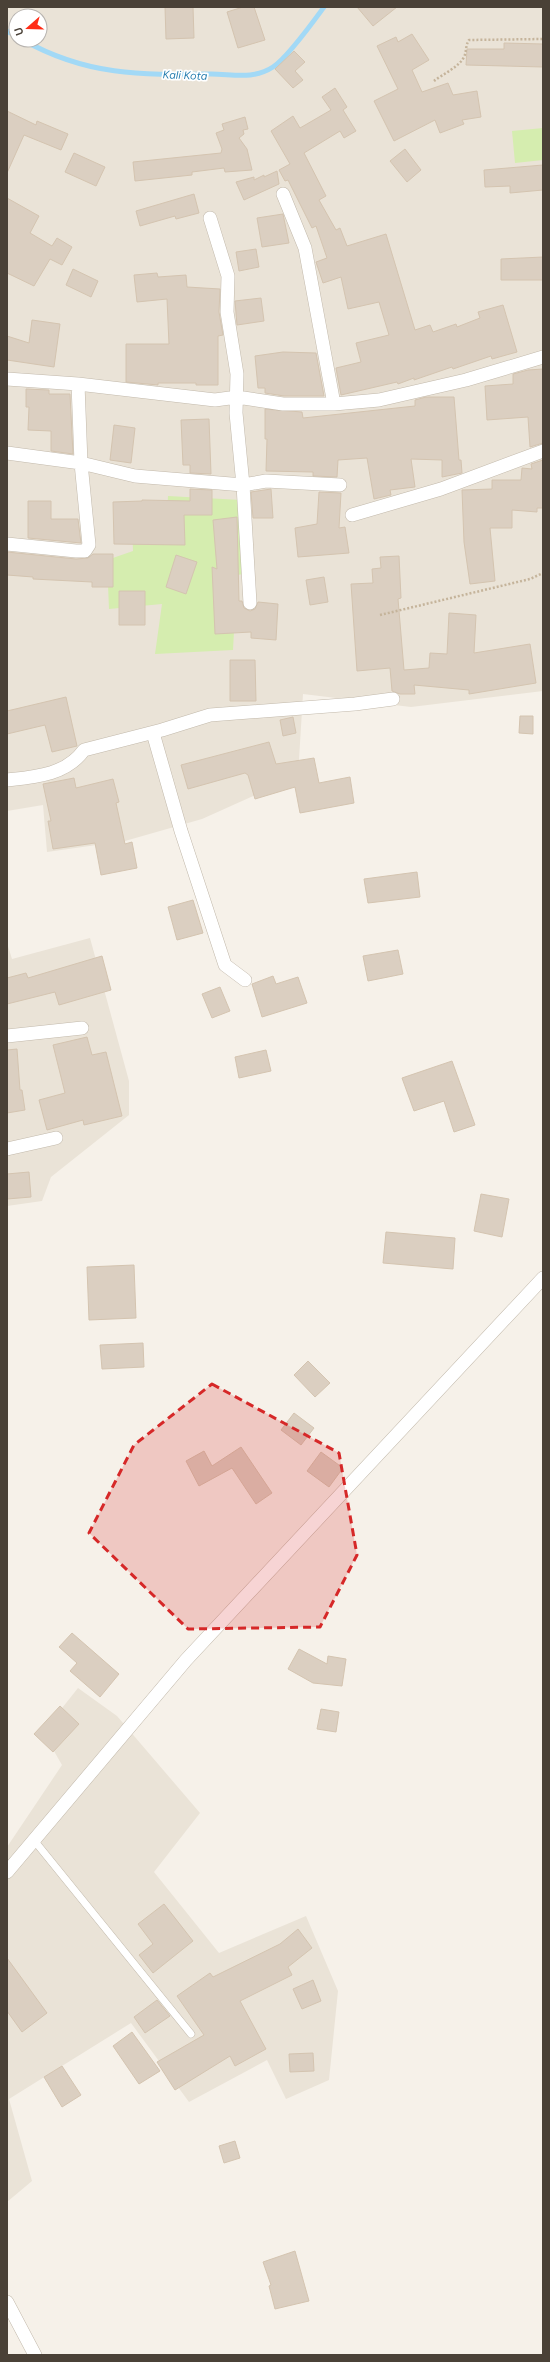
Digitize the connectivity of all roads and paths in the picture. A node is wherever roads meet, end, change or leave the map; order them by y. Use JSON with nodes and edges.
{"nodes":[{"id":1,"x":543,"y":39,"type":"edge"},
{"id":2,"x":434,"y":81,"type":"dead end"},
{"id":3,"x":283,"y":194,"type":"dead end"},
{"id":4,"x":210,"y":218,"type":"dead end"},
{"id":5,"x":543,"y":357,"type":"edge"},
{"id":6,"x":7,"y":379,"type":"edge"},
{"id":7,"x":78,"y":384,"type":"junction"},
{"id":8,"x":237,"y":397,"type":"junction"},
{"id":9,"x":334,"y":404,"type":"junction"},
{"id":10,"x":543,"y":451,"type":"edge"},
{"id":11,"x":7,"y":453,"type":"edge"},
{"id":12,"x":81,"y":463,"type":"junction"},
{"id":13,"x":243,"y":485,"type":"junction"},
{"id":14,"x":340,"y":485,"type":"dead end"},
{"id":15,"x":352,"y":515,"type":"dead end"},
{"id":16,"x":7,"y":544,"type":"edge"},
{"id":17,"x":543,"y":573,"type":"edge"},
{"id":18,"x":250,"y":603,"type":"dead end"},
{"id":19,"x":380,"y":615,"type":"dead end"},
{"id":20,"x":393,"y":699,"type":"dead end"},
{"id":21,"x":153,"y":733,"type":"junction"},
{"id":22,"x":7,"y":780,"type":"edge"},
{"id":23,"x":245,"y":980,"type":"dead end"},
{"id":24,"x":82,"y":1028,"type":"dead end"},
{"id":25,"x":7,"y":1036,"type":"edge"},
{"id":26,"x":56,"y":1138,"type":"dead end"},
{"id":27,"x":7,"y":1149,"type":"edge"},
{"id":28,"x":543,"y":1278,"type":"edge"},
{"id":29,"x":33,"y":1839,"type":"junction"},
{"id":30,"x":7,"y":1872,"type":"edge"},
{"id":31,"x":190,"y":2034,"type":"dead end"},
{"id":32,"x":7,"y":2302,"type":"edge"},
{"id":33,"x":35,"y":2355,"type":"edge"}],
"edges":[{"from":1,"to":2,"type":"path"},
{"from":3,"to":9,"type":"street"},
{"from":4,"to":8,"type":"street"},
{"from":5,"to":9,"type":"street"},
{"from":6,"to":7,"type":"street"},
{"from":7,"to":8,"type":"street"},
{"from":7,"to":12,"type":"street"},
{"from":8,"to":9,"type":"street"},
{"from":8,"to":13,"type":"street"},
{"from":10,"to":15,"type":"street"},
{"from":11,"to":12,"type":"street"},
{"from":12,"to":13,"type":"street"},
{"from":12,"to":16,"type":"street"},
{"from":13,"to":14,"type":"street"},
{"from":13,"to":18,"type":"street"},
{"from":17,"to":19,"type":"path"},
{"from":20,"to":21,"type":"street"},
{"from":21,"to":22,"type":"street"},
{"from":21,"to":23,"type":"street"},
{"from":24,"to":25,"type":"street"},
{"from":26,"to":27,"type":"street"},
{"from":28,"to":29,"type":"street"},
{"from":29,"to":30,"type":"street"},
{"from":29,"to":31,"type":"lane"},
{"from":32,"to":33,"type":"street"}]}
